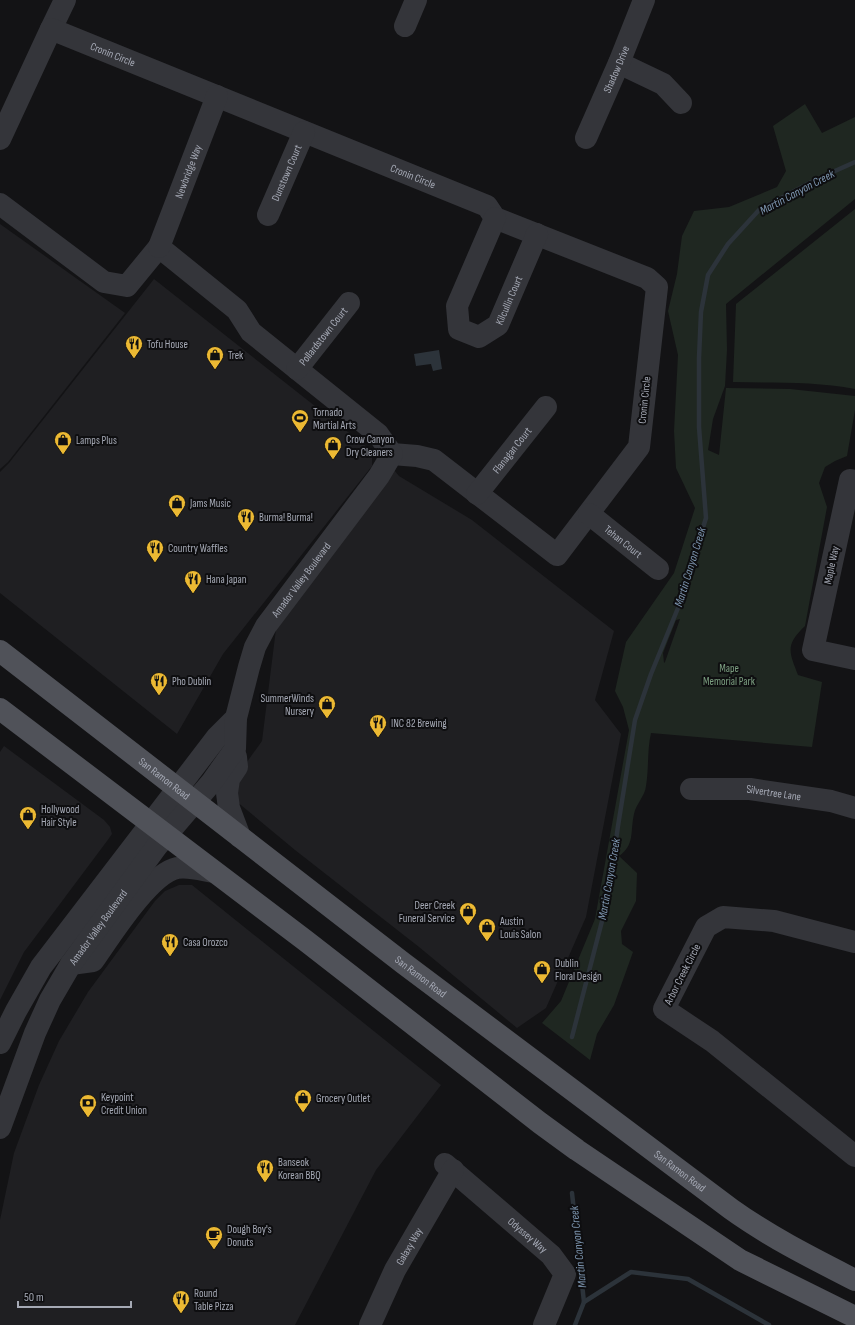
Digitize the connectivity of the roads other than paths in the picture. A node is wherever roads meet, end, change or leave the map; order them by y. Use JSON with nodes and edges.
{"nodes":[{"id":1,"x":64,"y":0,"type":"edge"},
{"id":2,"x":416,"y":0,"type":"edge"},
{"id":3,"x":644,"y":0,"type":"edge"},
{"id":4,"x":405,"y":26,"type":"dead end"},
{"id":5,"x":51,"y":29,"type":"junction"},
{"id":6,"x":619,"y":63,"type":"junction"},
{"id":7,"x":217,"y":96,"type":"junction"},
{"id":8,"x":682,"y":103,"type":"dead end"},
{"id":9,"x":304,"y":132,"type":"junction"},
{"id":10,"x":586,"y":138,"type":"dead end"},
{"id":11,"x":0,"y":139,"type":"edge"},
{"id":12,"x":0,"y":204,"type":"edge"},
{"id":13,"x":268,"y":215,"type":"dead end"},
{"id":14,"x":496,"y":218,"type":"junction"},
{"id":15,"x":537,"y":234,"type":"junction"},
{"id":16,"x":159,"y":248,"type":"junction"},
{"id":17,"x":349,"y":302,"type":"dead end"},
{"id":18,"x":297,"y":369,"type":"junction"},
{"id":19,"x":546,"y":407,"type":"dead end"},
{"id":20,"x":392,"y":454,"type":"junction"},
{"id":21,"x":852,"y":481,"type":"edge"},
{"id":22,"x":477,"y":494,"type":"junction"},
{"id":23,"x":589,"y":514,"type":"junction"},
{"id":24,"x":658,"y":569,"type":"dead end"},
{"id":25,"x":0,"y":651,"type":"edge"},
{"id":26,"x":855,"y":659,"type":"edge"},
{"id":27,"x":0,"y":709,"type":"edge"},
{"id":28,"x":236,"y":718,"type":"junction"},
{"id":29,"x":235,"y":749,"type":"junction"},
{"id":30,"x":177,"y":788,"type":"junction"},
{"id":31,"x":691,"y":789,"type":"dead end"},
{"id":32,"x":194,"y":802,"type":"junction"},
{"id":33,"x":855,"y":808,"type":"edge"},
{"id":34,"x":159,"y":828,"type":"junction"},
{"id":35,"x":240,"y":837,"type":"junction"},
{"id":36,"x":214,"y":872,"type":"junction"},
{"id":37,"x":855,"y":942,"type":"edge"},
{"id":38,"x":71,"y":964,"type":"junction"},
{"id":39,"x":0,"y":1043,"type":"edge"},
{"id":40,"x":0,"y":1128,"type":"edge"},
{"id":41,"x":855,"y":1156,"type":"edge"},
{"id":42,"x":449,"y":1167,"type":"joint"},
{"id":43,"x":855,"y":1280,"type":"edge"},
{"id":44,"x":855,"y":1317,"type":"edge"},
{"id":45,"x":370,"y":1325,"type":"edge"},
{"id":46,"x":544,"y":1325,"type":"edge"}],
"edges":[{"from":1,"to":5,"type":"street"},
{"from":2,"to":4,"type":"street"},
{"from":3,"to":6,"type":"street","name":"Shadow Drive"},
{"from":5,"to":7,"type":"street","name":"Cronin Circle"},
{"from":5,"to":11,"type":"street"},
{"from":6,"to":8,"type":"street"},
{"from":6,"to":10,"type":"street","name":"Shadow Drive"},
{"from":7,"to":9,"type":"street","name":"Cronin Circle"},
{"from":7,"to":16,"type":"street","name":"Newbridge Way"},
{"from":9,"to":13,"type":"street","name":"Dunstown Court"},
{"from":9,"to":14,"type":"street","name":"Cronin Circle"},
{"from":12,"to":16,"type":"street"},
{"from":14,"to":15,"type":"street","name":"Cronin Circle"},
{"from":14,"to":15,"type":"street","name":"Kilcullin Court"},
{"from":15,"to":23,"type":"street","name":"Cronin Circle"},
{"from":16,"to":18,"type":"street"},
{"from":17,"to":18,"type":"street","name":"Pollardstown Court"},
{"from":18,"to":20,"type":"street"},
{"from":19,"to":22,"type":"street","name":"Flanagan Court"},
{"from":20,"to":22,"type":"street","name":"Cronin Circle"},
{"from":20,"to":28,"type":"street","name":"Amador Valley Boulevard"},
{"from":21,"to":26,"type":"street","name":"Maple Way"},
{"from":22,"to":23,"type":"street","name":"Cronin Circle"},
{"from":23,"to":24,"type":"street","name":"Tehan Court"},
{"from":25,"to":30,"type":"main road","name":"San Ramon Road"},
{"from":27,"to":34,"type":"main road"},
{"from":28,"to":29,"type":"street","name":"Amador Valley Boulevard"},
{"from":28,"to":30,"type":"street","name":"Amador Valley Boulevard"},
{"from":29,"to":32,"type":"street","name":"Amador Valley Boulevard"},
{"from":29,"to":35,"type":"street","name":"Amador Valley Boulevard"},
{"from":30,"to":32,"type":"main road","name":"San Ramon Road"},
{"from":30,"to":34,"type":"street","name":"Amador Valley Boulevard"},
{"from":31,"to":33,"type":"street","name":"Silvertree Lane"},
{"from":32,"to":34,"type":"street","name":"Amador Valley Boulevard"},
{"from":32,"to":35,"type":"main road","name":"San Ramon Road"},
{"from":34,"to":36,"type":"main road"},
{"from":34,"to":38,"type":"street","name":"Amador Valley Boulevard"},
{"from":34,"to":39,"type":"street","name":"Amador Valley Boulevard"},
{"from":35,"to":43,"type":"main road","name":"San Ramon Road"},
{"from":36,"to":38,"type":"street"},
{"from":36,"to":44,"type":"main road"},
{"from":37,"to":41,"type":"street","name":"Arbor Creek Circle"},
{"from":38,"to":40,"type":"street","name":"Amador Valley Boulevard"},
{"from":42,"to":45,"type":"street","name":"Galaxy Way"},
{"from":42,"to":46,"type":"street","name":"Odyssey Way"}]}
